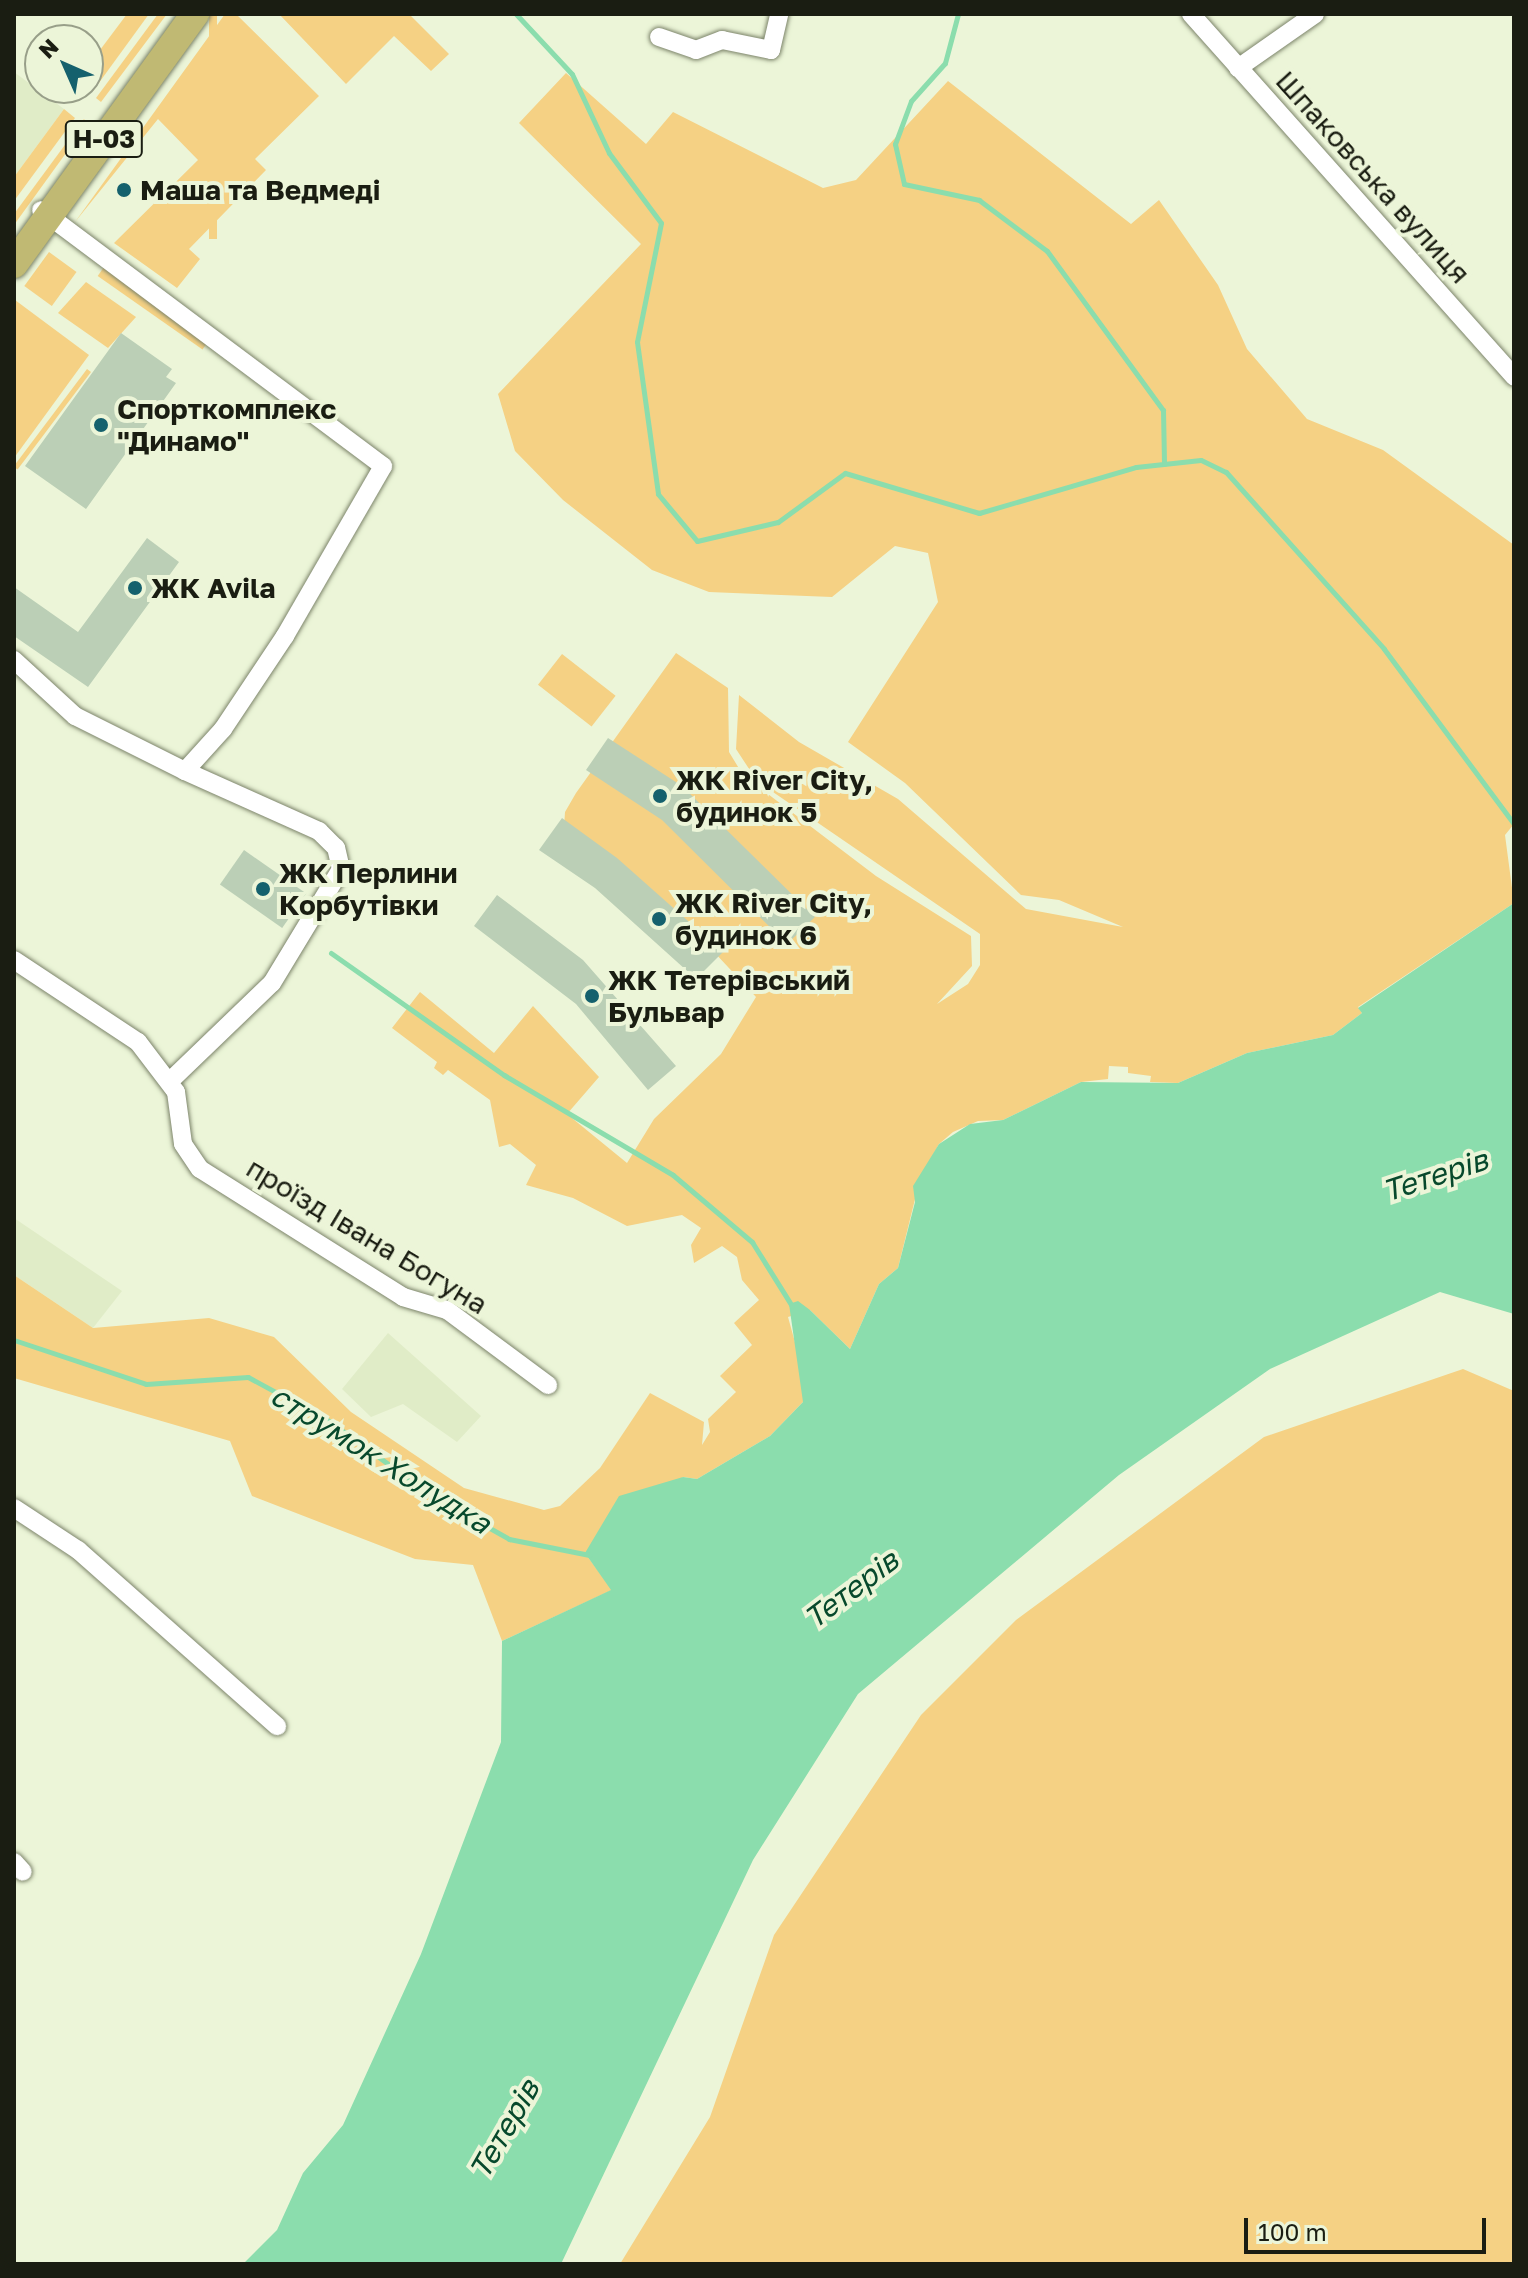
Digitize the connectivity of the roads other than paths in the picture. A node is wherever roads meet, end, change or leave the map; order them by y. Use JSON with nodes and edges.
{"nodes":[{"id":1,"x":182,"y":14,"type":"edge"},
{"id":2,"x":195,"y":14,"type":"edge"},
{"id":3,"x":779,"y":14,"type":"edge"},
{"id":4,"x":1191,"y":14,"type":"edge"},
{"id":5,"x":1315,"y":14,"type":"edge"},
{"id":6,"x":659,"y":37,"type":"dead end"},
{"id":7,"x":1238,"y":68,"type":"junction"},
{"id":8,"x":45,"y":214,"type":"junction"},
{"id":9,"x":14,"y":246,"type":"edge"},
{"id":10,"x":14,"y":264,"type":"edge"},
{"id":11,"x":1514,"y":377,"type":"edge"},
{"id":12,"x":14,"y":660,"type":"edge"},
{"id":13,"x":185,"y":771,"type":"junction"},
{"id":14,"x":14,"y":960,"type":"edge"},
{"id":15,"x":170,"y":1081,"type":"junction"},
{"id":16,"x":548,"y":1385,"type":"dead end"},
{"id":17,"x":14,"y":1508,"type":"edge"},
{"id":18,"x":277,"y":1726,"type":"dead end"}],
"edges":[{"from":1,"to":8,"type":"main road","number":"Н-03"},
{"from":2,"to":8,"type":"main road","number":"Н-03"},
{"from":3,"to":6,"type":"street"},
{"from":4,"to":7,"type":"street","name":"Шпаковська вулиця"},
{"from":5,"to":7,"type":"street"},
{"from":7,"to":11,"type":"street","name":"Шпаковська вулиця"},
{"from":8,"to":9,"type":"main road","number":"Н-03"},
{"from":8,"to":10,"type":"main road","number":"Н-03"},
{"from":8,"to":13,"type":"street"},
{"from":12,"to":13,"type":"street"},
{"from":13,"to":15,"type":"street"},
{"from":14,"to":15,"type":"street","name":"проїзд Івана Богуна"},
{"from":15,"to":16,"type":"street","name":"проїзд Івана Богуна"},
{"from":17,"to":18,"type":"street"}]}
